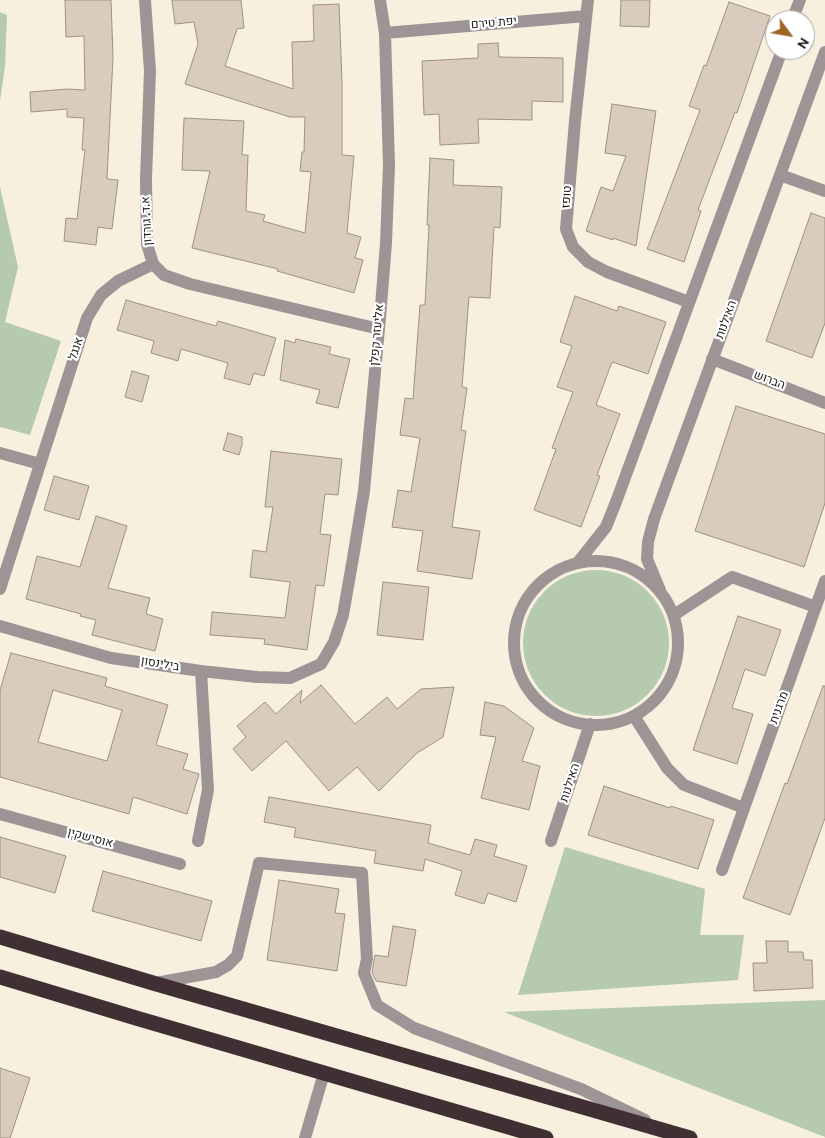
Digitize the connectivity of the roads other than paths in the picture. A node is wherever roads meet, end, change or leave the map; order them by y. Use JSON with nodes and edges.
{"nodes":[{"id":1,"x":145,"y":0,"type":"edge"},
{"id":2,"x":380,"y":0,"type":"edge"},
{"id":3,"x":588,"y":0,"type":"edge"},
{"id":4,"x":586,"y":16,"type":"junction"},
{"id":5,"x":384,"y":33,"type":"junction"},
{"id":6,"x":825,"y":52,"type":"edge"},
{"id":7,"x":778,"y":60,"type":"edge"},
{"id":8,"x":780,"y":175,"type":"junction"},
{"id":9,"x":825,"y":191,"type":"edge"},
{"id":10,"x":153,"y":264,"type":"junction"},
{"id":11,"x":689,"y":302,"type":"junction"},
{"id":12,"x":379,"y":329,"type":"junction"},
{"id":13,"x":712,"y":359,"type":"junction"},
{"id":14,"x":825,"y":403,"type":"edge"},
{"id":15,"x":0,"y":453,"type":"edge"},
{"id":16,"x":40,"y":464,"type":"junction"},
{"id":17,"x":579,"y":561,"type":"junction"},
{"id":18,"x":825,"y":581,"type":"edge"},
{"id":19,"x":0,"y":589,"type":"edge"},
{"id":20,"x":660,"y":590,"type":"junction"},
{"id":21,"x":816,"y":607,"type":"junction"},
{"id":22,"x":674,"y":615,"type":"junction"},
{"id":23,"x":0,"y":626,"type":"edge"},
{"id":24,"x":321,"y":664,"type":"joint"},
{"id":25,"x":201,"y":671,"type":"junction"},
{"id":26,"x":634,"y":716,"type":"junction"},
{"id":27,"x":590,"y":724,"type":"junction"},
{"id":28,"x":744,"y":808,"type":"junction"},
{"id":29,"x":0,"y":814,"type":"edge"},
{"id":30,"x":198,"y":841,"type":"dead end"},
{"id":31,"x":551,"y":841,"type":"dead end"},
{"id":32,"x":180,"y":864,"type":"dead end"},
{"id":33,"x":722,"y":870,"type":"dead end"},
{"id":34,"x":0,"y":937,"type":"edge"},
{"id":35,"x":0,"y":977,"type":"edge"},
{"id":36,"x":153,"y":984,"type":"junction"},
{"id":37,"x":324,"y":1072,"type":"junction"},
{"id":38,"x":672,"y":1133,"type":"junction"},
{"id":39,"x":304,"y":1138,"type":"edge"},
{"id":40,"x":546,"y":1138,"type":"edge"},
{"id":41,"x":690,"y":1138,"type":"edge"}],
"edges":[{"from":1,"to":10,"type":"street","name":"א.ד. גורדון"},
{"from":2,"to":5,"type":"street","name":"אליעזר קפלן"},
{"from":3,"to":4,"type":"street"},
{"from":4,"to":5,"type":"street","name":"יפת טירם"},
{"from":4,"to":11,"type":"street","name":"טופז"},
{"from":5,"to":12,"type":"street","name":"אליעזר קפלן"},
{"from":6,"to":8,"type":"street","name":"האילנות"},
{"from":7,"to":11,"type":"street"},
{"from":8,"to":9,"type":"street"},
{"from":8,"to":13,"type":"street","name":"האילנות"},
{"from":10,"to":12,"type":"street","name":"א.ד. גורדון"},
{"from":10,"to":16,"type":"street","name":"אנגל"},
{"from":11,"to":17,"type":"street"},
{"from":12,"to":24,"type":"street","name":"אליעזר קפלן"},
{"from":13,"to":14,"type":"street","name":"הברוש"},
{"from":13,"to":20,"type":"street","name":"האילנות"},
{"from":15,"to":16,"type":"street"},
{"from":16,"to":19,"type":"street","name":"אנגל"},
{"from":17,"to":20,"type":"street"},
{"from":17,"to":27,"type":"street"},
{"from":18,"to":21,"type":"street","name":"מרגנית"},
{"from":20,"to":22,"type":"street"},
{"from":21,"to":22,"type":"street"},
{"from":21,"to":28,"type":"street","name":"מרגנית"},
{"from":22,"to":26,"type":"street"},
{"from":23,"to":25,"type":"street","name":"בילינסון"},
{"from":24,"to":25,"type":"street","name":"בילינסון"},
{"from":25,"to":30,"type":"street"},
{"from":26,"to":27,"type":"street"},
{"from":26,"to":28,"type":"street"},
{"from":27,"to":31,"type":"street","name":"האילנות"},
{"from":28,"to":33,"type":"street","name":"מרגנית"},
{"from":29,"to":32,"type":"street","name":"אוסישקין"},
{"from":34,"to":36,"type":"highway"},
{"from":35,"to":37,"type":"highway"},
{"from":36,"to":38,"type":"highway"},
{"from":36,"to":38,"type":"street"},
{"from":37,"to":39,"type":"street"},
{"from":37,"to":40,"type":"highway"},
{"from":38,"to":41,"type":"highway"}]}
